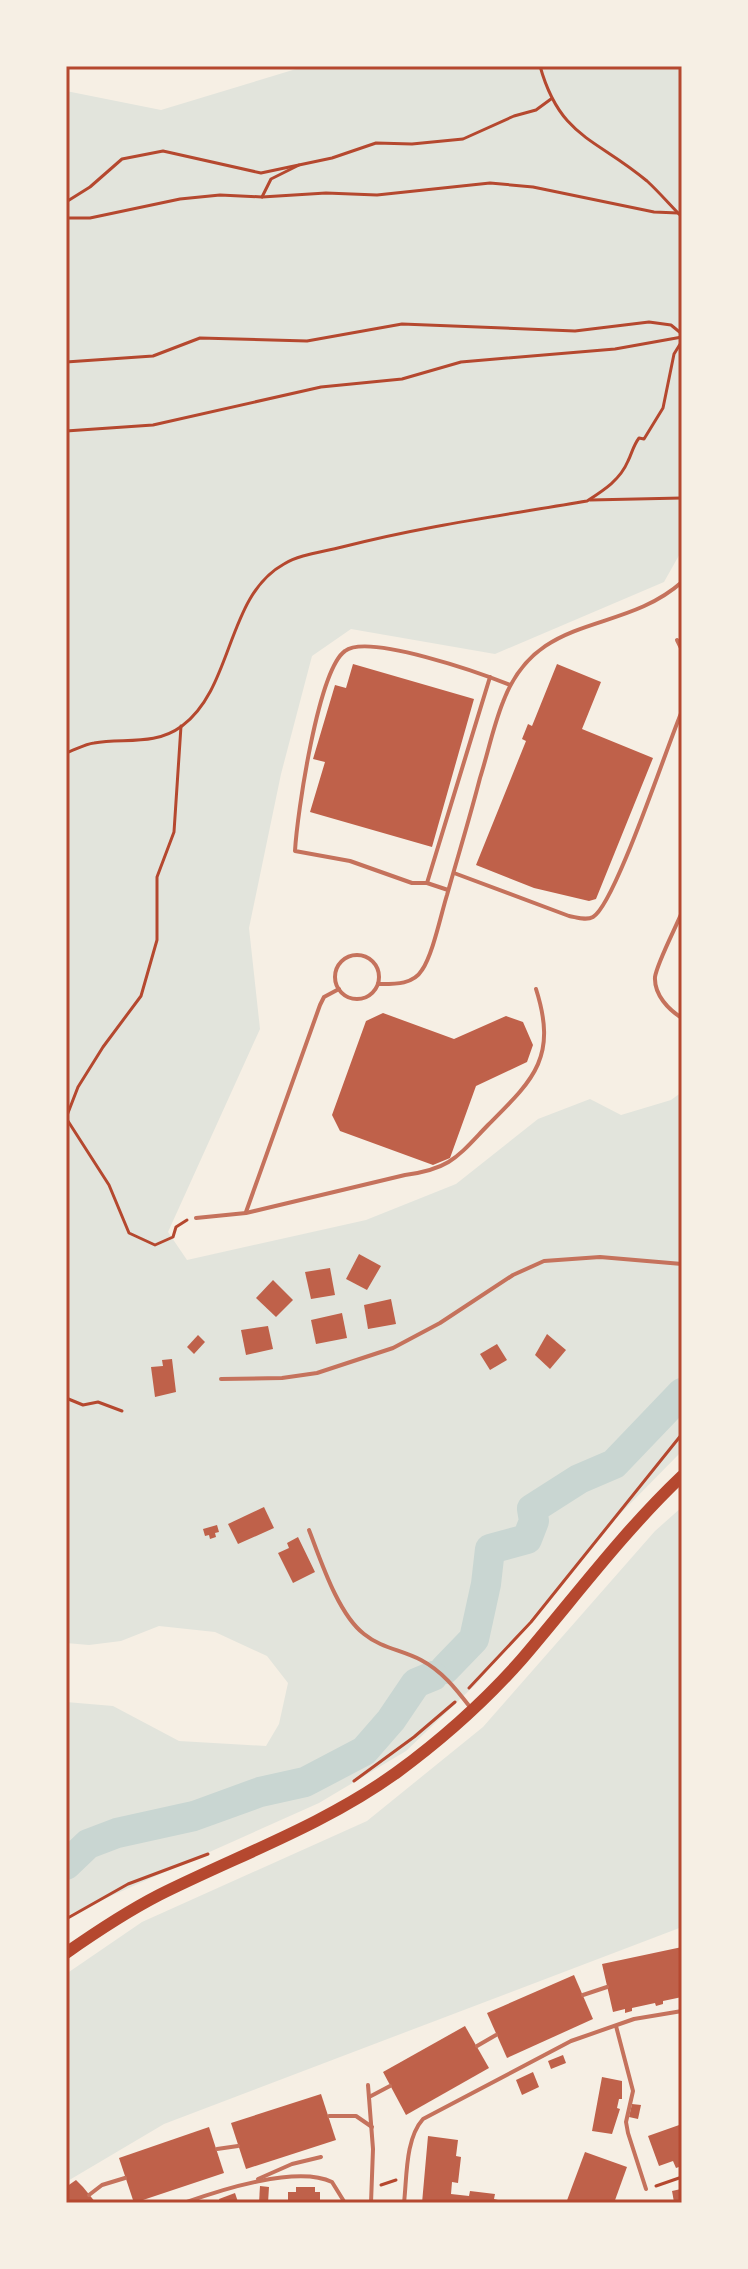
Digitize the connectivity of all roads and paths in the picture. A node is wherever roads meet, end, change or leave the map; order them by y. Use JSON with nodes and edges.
{"nodes":[{"id":1,"x":540,"y":66,"type":"edge"},
{"id":2,"x":551,"y":99,"type":"junction"},
{"id":3,"x":305,"y":162,"type":"junction"},
{"id":4,"x":262,"y":197,"type":"junction"},
{"id":5,"x":66,"y":202,"type":"edge"},
{"id":6,"x":678,"y":213,"type":"junction"},
{"id":7,"x":682,"y":217,"type":"edge"},
{"id":8,"x":66,"y":218,"type":"edge"},
{"id":9,"x":682,"y":337,"type":"edge"},
{"id":10,"x":66,"y":362,"type":"edge"},
{"id":11,"x":66,"y":431,"type":"edge"},
{"id":12,"x":682,"y":498,"type":"edge"},
{"id":13,"x":587,"y":501,"type":"junction"},
{"id":14,"x":682,"y":582,"type":"edge"},
{"id":15,"x":677,"y":640,"type":"dead end"},
{"id":16,"x":682,"y":650,"type":"edge"},
{"id":17,"x":490,"y":677,"type":"junction"},
{"id":18,"x":510,"y":685,"type":"junction"},
{"id":19,"x":682,"y":711,"type":"edge"},
{"id":20,"x":181,"y":726,"type":"junction"},
{"id":21,"x":66,"y":753,"type":"edge"},
{"id":22,"x":454,"y":873,"type":"junction"},
{"id":23,"x":427,"y":883,"type":"junction"},
{"id":24,"x":448,"y":890,"type":"junction"},
{"id":25,"x":682,"y":912,"type":"edge"},
{"id":26,"x":378,"y":984,"type":"junction"},
{"id":27,"x":339,"y":989,"type":"junction"},
{"id":28,"x":536,"y":989,"type":"dead end"},
{"id":29,"x":682,"y":1018,"type":"edge"},
{"id":30,"x":66,"y":1118,"type":"edge"},
{"id":31,"x":246,"y":1213,"type":"junction"},
{"id":32,"x":196,"y":1218,"type":"joint"},
{"id":33,"x":682,"y":1264,"type":"edge"},
{"id":34,"x":221,"y":1379,"type":"dead end"},
{"id":35,"x":66,"y":1398,"type":"edge"},
{"id":36,"x":122,"y":1411,"type":"dead end"},
{"id":37,"x":682,"y":1434,"type":"edge"},
{"id":38,"x":682,"y":1476,"type":"edge"},
{"id":39,"x":309,"y":1530,"type":"dead end"},
{"id":40,"x":461,"y":1696,"type":"junction"},
{"id":41,"x":472,"y":1709,"type":"junction"},
{"id":42,"x":345,"y":1787,"type":"dead end"},
{"id":43,"x":220,"y":1849,"type":"dead end"},
{"id":44,"x":66,"y":1919,"type":"edge"},
{"id":45,"x":66,"y":1953,"type":"edge"},
{"id":46,"x":607,"y":1987,"type":"dead end"},
{"id":47,"x":583,"y":1995,"type":"dead end"},
{"id":48,"x":682,"y":2011,"type":"edge"},
{"id":49,"x":616,"y":2025,"type":"junction"},
{"id":50,"x":496,"y":2035,"type":"dead end"},
{"id":51,"x":477,"y":2046,"type":"dead end"},
{"id":52,"x":368,"y":2085,"type":"dead end"},
{"id":53,"x":390,"y":2086,"type":"dead end"},
{"id":54,"x":371,"y":2096,"type":"junction"},
{"id":55,"x":329,"y":2116,"type":"dead end"},
{"id":56,"x":372,"y":2127,"type":"junction"},
{"id":57,"x":238,"y":2146,"type":"dead end"},
{"id":58,"x":217,"y":2149,"type":"dead end"},
{"id":59,"x":321,"y":2157,"type":"dead end"},
{"id":60,"x":407,"y":2177,"type":"junction"},
{"id":61,"x":125,"y":2178,"type":"dead end"},
{"id":62,"x":252,"y":2181,"type":"junction"},
{"id":63,"x":371,"y":2189,"type":"junction"},
{"id":64,"x":646,"y":2189,"type":"dead end"},
{"id":65,"x":89,"y":2195,"type":"dead end"},
{"id":66,"x":184,"y":2203,"type":"edge"},
{"id":67,"x":345,"y":2203,"type":"edge"},
{"id":68,"x":371,"y":2203,"type":"edge"},
{"id":69,"x":404,"y":2203,"type":"edge"}],
"edges":[{"from":1,"to":2,"type":"path"},
{"from":2,"to":3,"type":"path"},
{"from":2,"to":6,"type":"path"},
{"from":3,"to":4,"type":"path"},
{"from":3,"to":5,"type":"path"},
{"from":4,"to":6,"type":"path"},
{"from":4,"to":8,"type":"path"},
{"from":6,"to":7,"type":"path"},
{"from":9,"to":10,"type":"path"},
{"from":9,"to":11,"type":"path"},
{"from":9,"to":13,"type":"path"},
{"from":12,"to":13,"type":"path"},
{"from":13,"to":20,"type":"path"},
{"from":14,"to":18,"type":"lane"},
{"from":15,"to":16,"type":"lane"},
{"from":17,"to":18,"type":"lane"},
{"from":17,"to":23,"type":"lane"},
{"from":17,"to":23,"type":"lane"},
{"from":18,"to":22,"type":"lane"},
{"from":19,"to":22,"type":"lane"},
{"from":20,"to":21,"type":"path"},
{"from":20,"to":30,"type":"path"},
{"from":22,"to":24,"type":"lane"},
{"from":23,"to":24,"type":"lane"},
{"from":24,"to":26,"type":"lane"},
{"from":25,"to":29,"type":"lane"},
{"from":26,"to":27,"type":"lane"},
{"from":26,"to":27,"type":"lane"},
{"from":27,"to":31,"type":"lane"},
{"from":28,"to":31,"type":"lane"},
{"from":30,"to":32,"type":"path"},
{"from":31,"to":32,"type":"lane"},
{"from":33,"to":34,"type":"lane"},
{"from":35,"to":36,"type":"path"},
{"from":37,"to":40,"type":"path"},
{"from":38,"to":41,"type":"main road"},
{"from":39,"to":40,"type":"lane"},
{"from":40,"to":41,"type":"lane"},
{"from":40,"to":42,"type":"path"},
{"from":41,"to":45,"type":"main road"},
{"from":43,"to":44,"type":"path"},
{"from":46,"to":47,"type":"lane"},
{"from":48,"to":49,"type":"lane"},
{"from":49,"to":60,"type":"lane"},
{"from":49,"to":64,"type":"lane"},
{"from":50,"to":51,"type":"lane"},
{"from":52,"to":54,"type":"lane"},
{"from":53,"to":54,"type":"lane"},
{"from":54,"to":56,"type":"lane"},
{"from":55,"to":56,"type":"lane"},
{"from":56,"to":63,"type":"lane"},
{"from":57,"to":58,"type":"lane"},
{"from":59,"to":62,"type":"lane"},
{"from":60,"to":63,"type":"path"},
{"from":60,"to":69,"type":"lane"},
{"from":61,"to":65,"type":"lane"},
{"from":62,"to":66,"type":"lane"},
{"from":62,"to":67,"type":"lane"},
{"from":63,"to":68,"type":"lane"}]}
